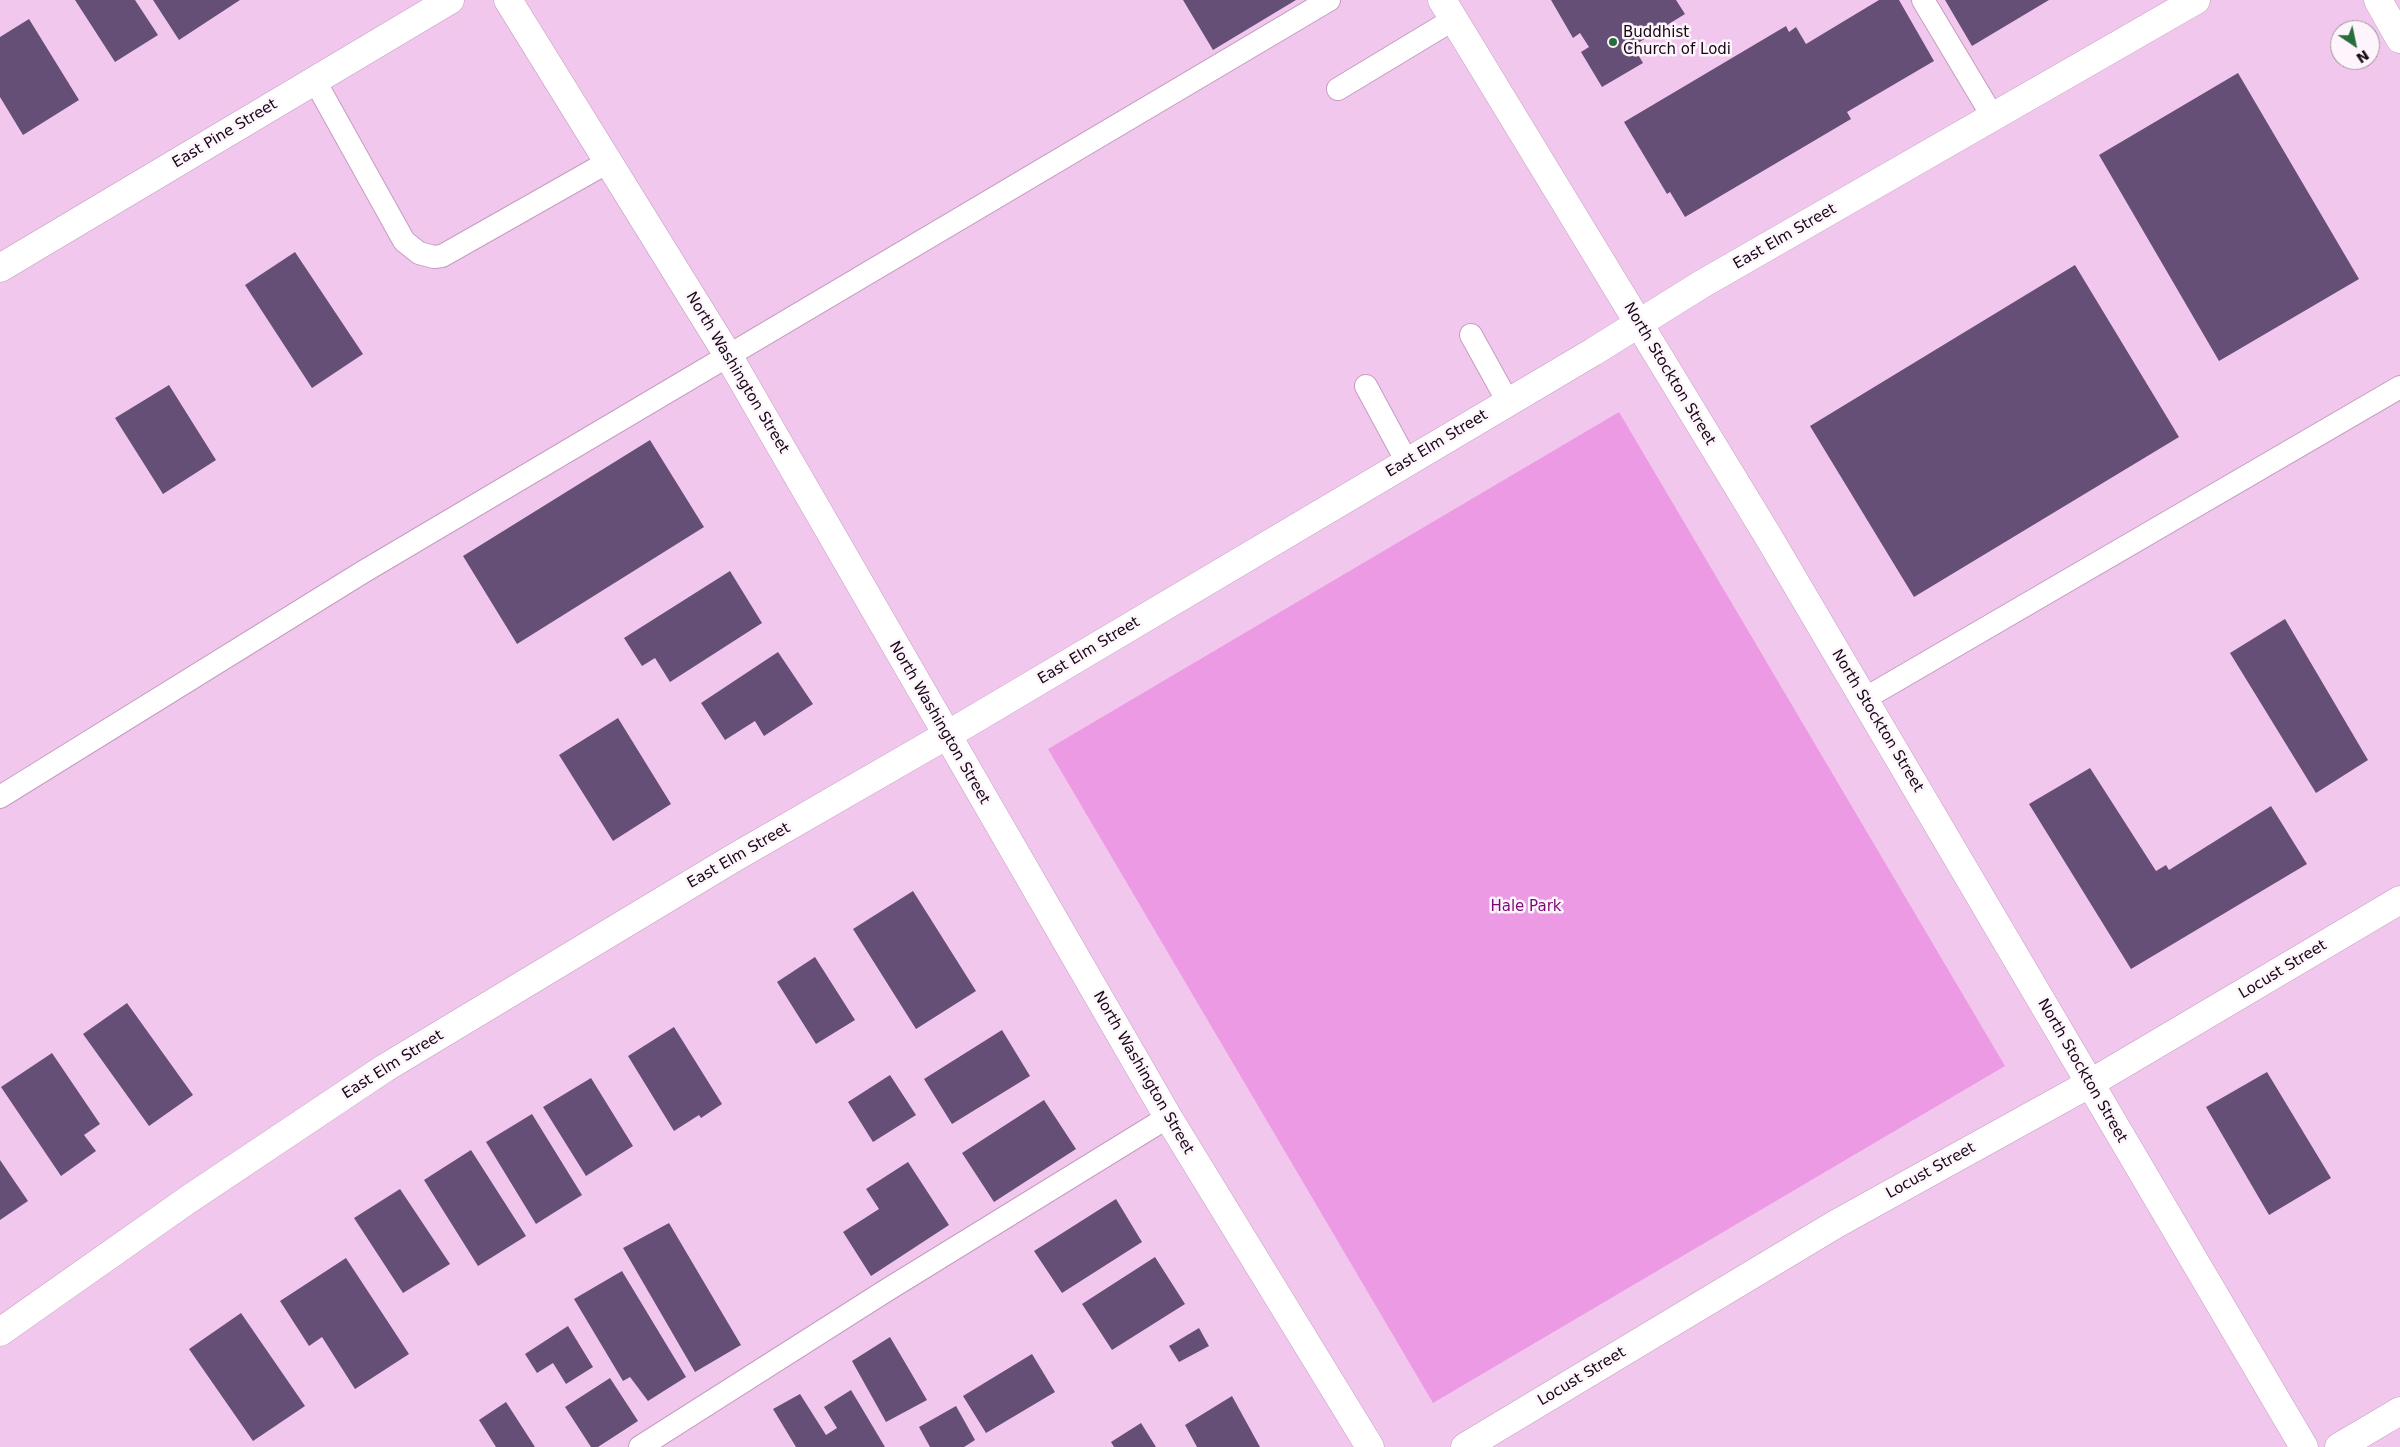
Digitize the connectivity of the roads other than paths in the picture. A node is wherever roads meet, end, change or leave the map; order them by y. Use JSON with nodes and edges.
{"nodes":[{"id":1,"x":450,"y":0,"type":"edge"},
{"id":2,"x":508,"y":0,"type":"edge"},
{"id":3,"x":1329,"y":0,"type":"edge"},
{"id":4,"x":1923,"y":0,"type":"edge"},
{"id":5,"x":2196,"y":0,"type":"edge"},
{"id":6,"x":2378,"y":0,"type":"edge"},
{"id":7,"x":1448,"y":10,"type":"edge"},
{"id":8,"x":2400,"y":39,"type":"edge"},
{"id":9,"x":315,"y":81,"type":"junction"},
{"id":10,"x":1338,"y":89,"type":"dead end"},
{"id":11,"x":1993,"y":117,"type":"junction"},
{"id":12,"x":608,"y":162,"type":"junction"},
{"id":13,"x":0,"y":268,"type":"edge"},
{"id":14,"x":1639,"y":324,"type":"junction"},
{"id":15,"x":1471,"y":335,"type":"dead end"},
{"id":16,"x":729,"y":357,"type":"junction"},
{"id":17,"x":1366,"y":386,"type":"dead end"},
{"id":18,"x":2400,"y":387,"type":"edge"},
{"id":19,"x":1508,"y":402,"type":"junction"},
{"id":20,"x":1407,"y":462,"type":"junction"},
{"id":21,"x":1864,"y":699,"type":"junction"},
{"id":22,"x":946,"y":736,"type":"junction"},
{"id":23,"x":0,"y":797,"type":"edge"},
{"id":24,"x":2400,"y":900,"type":"edge"},
{"id":25,"x":2089,"y":1084,"type":"junction"},
{"id":26,"x":1168,"y":1117,"type":"junction"},
{"id":27,"x":0,"y":1332,"type":"edge"},
{"id":28,"x":2400,"y":1411,"type":"edge"},
{"id":29,"x":640,"y":1447,"type":"edge"},
{"id":30,"x":1370,"y":1447,"type":"edge"},
{"id":31,"x":1465,"y":1447,"type":"edge"},
{"id":32,"x":2304,"y":1447,"type":"edge"},
{"id":33,"x":2339,"y":1447,"type":"edge"}],
"edges":[{"from":1,"to":9,"type":"street","name":"East Pine Street"},
{"from":2,"to":12,"type":"street","name":"North Washington Street"},
{"from":3,"to":16,"type":"lane"},
{"from":4,"to":11,"type":"lane"},
{"from":5,"to":11,"type":"street","name":"East Elm Street"},
{"from":6,"to":8,"type":"street"},
{"from":7,"to":10,"type":"lane"},
{"from":7,"to":14,"type":"street","name":"North Stockton Street"},
{"from":9,"to":12,"type":"lane"},
{"from":9,"to":13,"type":"street","name":"East Pine Street"},
{"from":11,"to":14,"type":"street","name":"East Elm Street"},
{"from":12,"to":16,"type":"street","name":"North Washington Street"},
{"from":14,"to":19,"type":"street","name":"East Elm Street"},
{"from":14,"to":21,"type":"street","name":"North Stockton Street"},
{"from":15,"to":19,"type":"lane"},
{"from":16,"to":22,"type":"street","name":"North Washington Street"},
{"from":16,"to":23,"type":"lane"},
{"from":17,"to":20,"type":"lane"},
{"from":18,"to":21,"type":"lane"},
{"from":19,"to":20,"type":"street","name":"East Elm Street"},
{"from":20,"to":22,"type":"street","name":"East Elm Street"},
{"from":21,"to":25,"type":"street","name":"North Stockton Street"},
{"from":22,"to":26,"type":"street","name":"North Washington Street"},
{"from":22,"to":27,"type":"street","name":"East Elm Street"},
{"from":24,"to":25,"type":"street","name":"Locust Street"},
{"from":25,"to":31,"type":"street","name":"Locust Street"},
{"from":25,"to":32,"type":"street","name":"North Stockton Street"},
{"from":26,"to":29,"type":"lane"},
{"from":26,"to":30,"type":"street","name":"North Washington Street"},
{"from":28,"to":33,"type":"street"}]}
